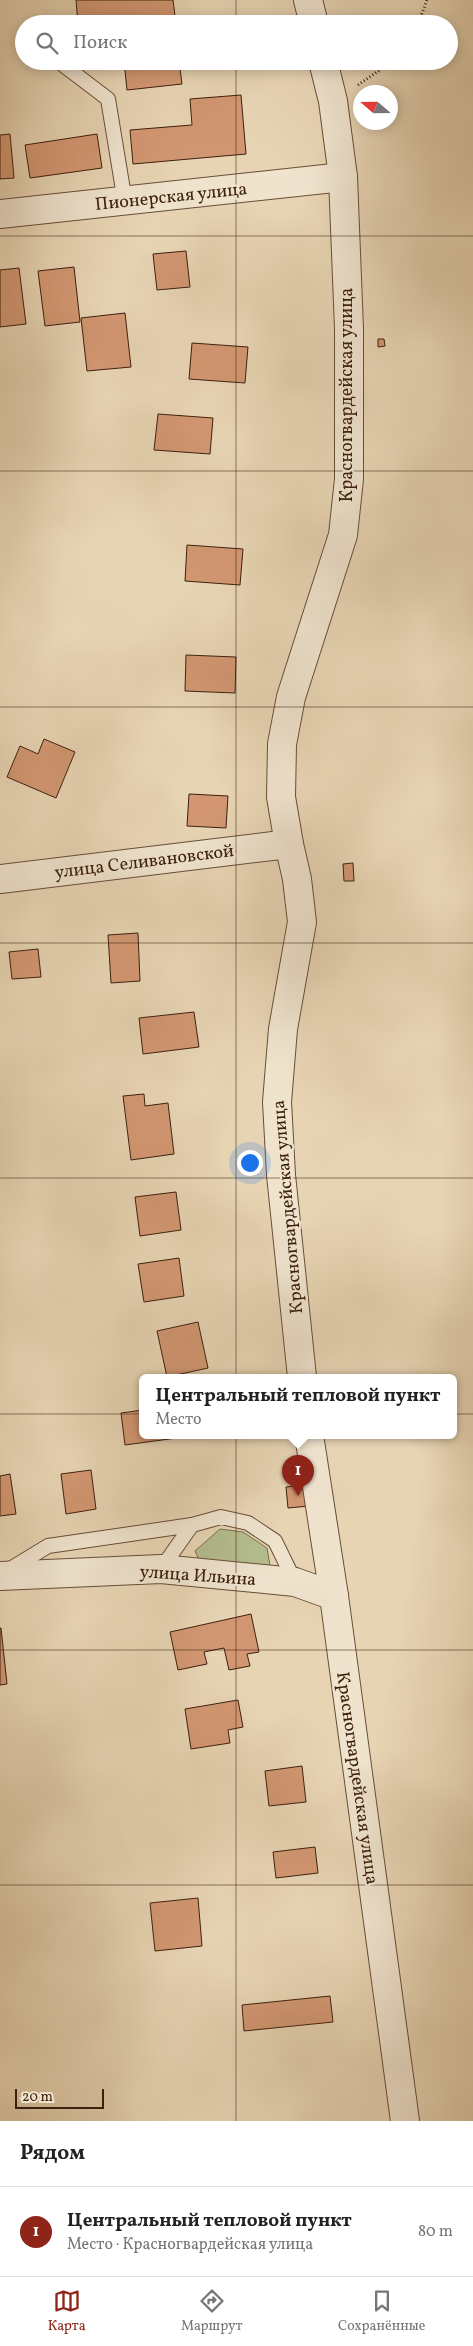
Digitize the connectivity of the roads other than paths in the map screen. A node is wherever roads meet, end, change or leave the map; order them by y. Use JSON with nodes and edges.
{"nodes":[{"id":1,"x":308,"y":0,"type":"edge"},
{"id":2,"x":312,"y":15,"type":"edge"},
{"id":3,"x":70,"y":70,"type":"edge"},
{"id":4,"x":325,"y":70,"type":"edge"},
{"id":5,"x":343,"y":177,"type":"junction"},
{"id":6,"x":125,"y":202,"type":"junction"},
{"id":7,"x":0,"y":214,"type":"edge"},
{"id":8,"x":289,"y":844,"type":"junction"},
{"id":9,"x":0,"y":878,"type":"edge"},
{"id":10,"x":302,"y":1374,"type":"edge"},
{"id":11,"x":310,"y":1439,"type":"edge"},
{"id":12,"x":192,"y":1525,"type":"junction"},
{"id":13,"x":161,"y":1569,"type":"junction"},
{"id":14,"x":0,"y":1576,"type":"edge"},
{"id":15,"x":295,"y":1582,"type":"junction"},
{"id":16,"x":334,"y":1596,"type":"junction"},
{"id":17,"x":405,"y":2121,"type":"edge"}],
"edges":[{"from":1,"to":2,"type":"street"},
{"from":3,"to":6,"type":"lane"},
{"from":4,"to":5,"type":"street","name":"Красногвардейская улица"},
{"from":5,"to":6,"type":"street","name":"Пионерская улица"},
{"from":5,"to":8,"type":"street","name":"Красногвардейская улица"},
{"from":6,"to":7,"type":"street","name":"Пионерская улица"},
{"from":8,"to":9,"type":"street","name":"улица Селивановской"},
{"from":8,"to":10,"type":"street","name":"Красногвардейская улица"},
{"from":11,"to":16,"type":"street","name":"Красногвардейская улица"},
{"from":12,"to":13,"type":"lane"},
{"from":12,"to":14,"type":"lane"},
{"from":12,"to":15,"type":"lane"},
{"from":13,"to":14,"type":"street","name":"улица Ильина"},
{"from":13,"to":15,"type":"street","name":"улица Ильина"},
{"from":15,"to":16,"type":"street","name":"улица Ильина"},
{"from":16,"to":17,"type":"street","name":"Красногвардейская улица"}]}
